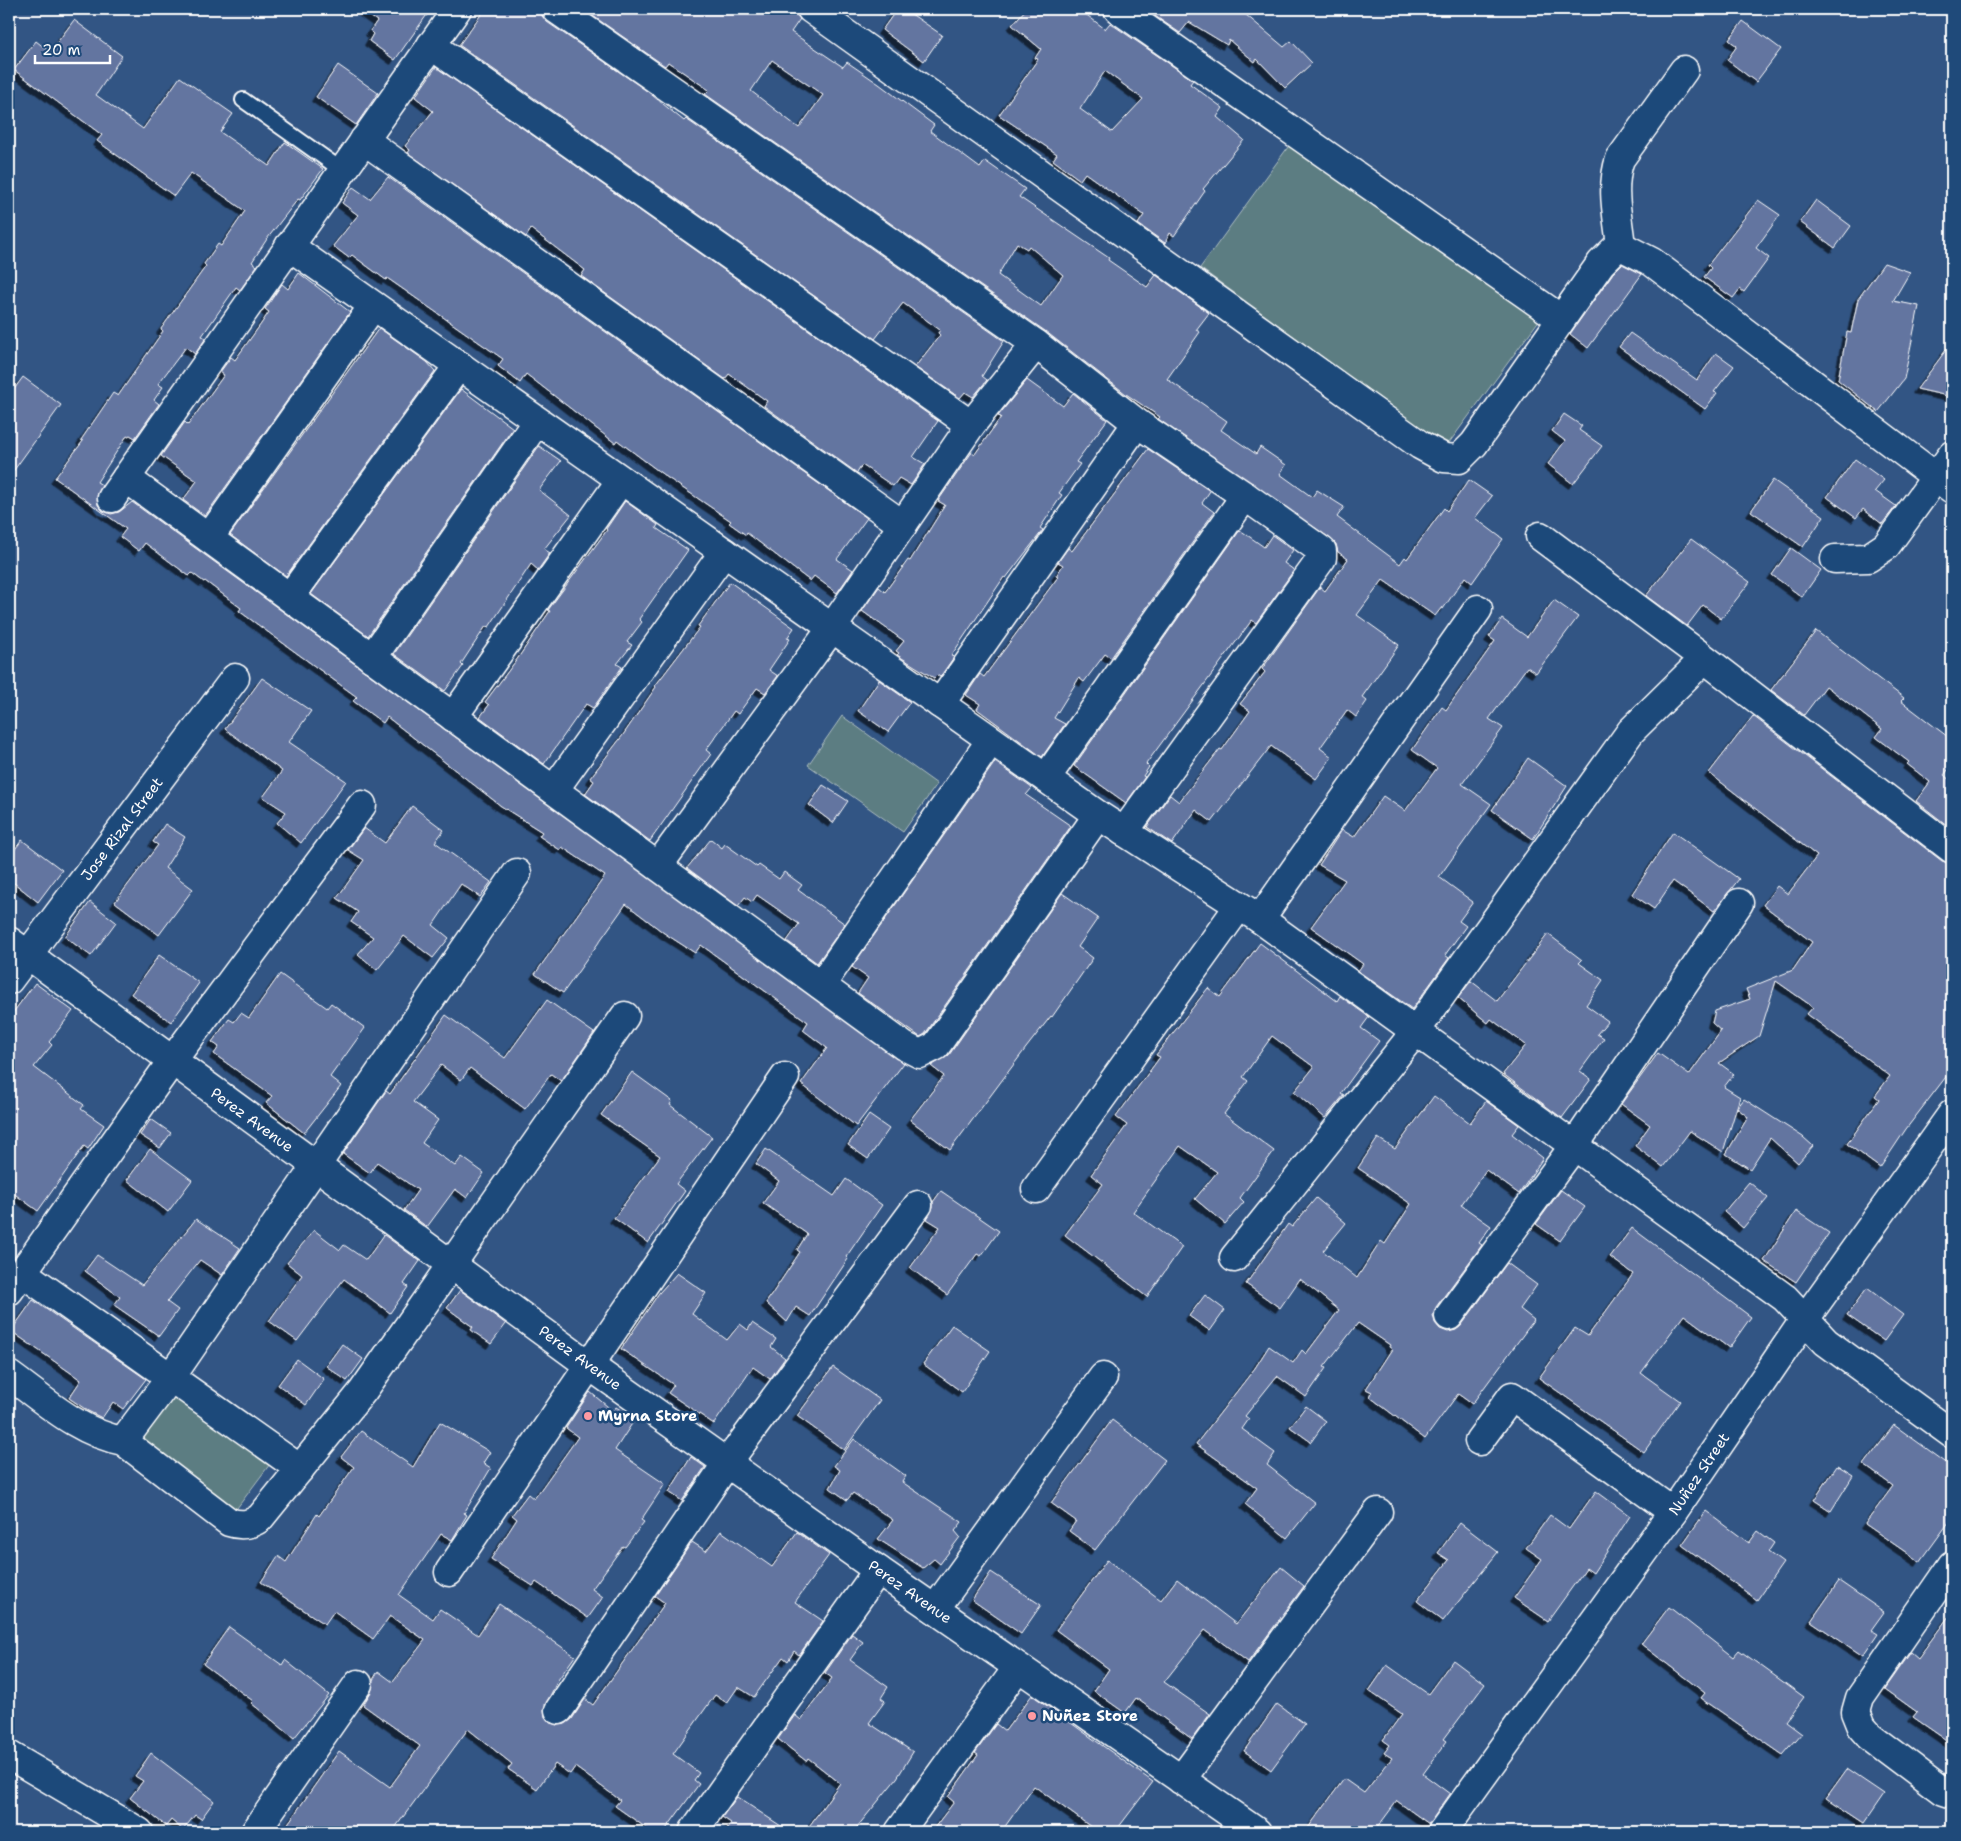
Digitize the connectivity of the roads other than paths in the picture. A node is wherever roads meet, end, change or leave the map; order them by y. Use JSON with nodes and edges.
{"nodes":[{"id":1,"x":457,"y":9,"type":"edge"},
{"id":2,"x":556,"y":9,"type":"edge"},
{"id":3,"x":813,"y":9,"type":"edge"},
{"id":4,"x":1118,"y":9,"type":"edge"},
{"id":5,"x":431,"y":45,"type":"junction"},
{"id":6,"x":1684,"y":70,"type":"dead end"},
{"id":7,"x":243,"y":100,"type":"dead end"},
{"id":8,"x":364,"y":140,"type":"junction"},
{"id":9,"x":343,"y":170,"type":"junction"},
{"id":10,"x":289,"y":246,"type":"junction"},
{"id":11,"x":1621,"y":246,"type":"junction"},
{"id":12,"x":374,"y":306,"type":"junction"},
{"id":13,"x":1561,"y":319,"type":"junction"},
{"id":14,"x":1036,"y":344,"type":"junction"},
{"id":15,"x":459,"y":366,"type":"junction"},
{"id":16,"x":537,"y":421,"type":"junction"},
{"id":17,"x":1137,"y":423,"type":"junction"},
{"id":18,"x":971,"y":425,"type":"junction"},
{"id":19,"x":1952,"y":455,"type":"edge"},
{"id":20,"x":621,"y":480,"type":"junction"},
{"id":21,"x":1944,"y":483,"type":"edge"},
{"id":22,"x":1245,"y":496,"type":"junction"},
{"id":23,"x":903,"y":525,"type":"junction"},
{"id":24,"x":1540,"y":536,"type":"dead end"},
{"id":25,"x":209,"y":538,"type":"junction"},
{"id":26,"x":724,"y":552,"type":"junction"},
{"id":27,"x":1835,"y":560,"type":"dead end"},
{"id":28,"x":290,"y":597,"type":"junction"},
{"id":29,"x":1478,"y":609,"type":"dead end"},
{"id":30,"x":832,"y":628,"type":"junction"},
{"id":31,"x":372,"y":658,"type":"junction"},
{"id":32,"x":1696,"y":667,"type":"dead end"},
{"id":33,"x":235,"y":678,"type":"dead end"},
{"id":34,"x":940,"y":704,"type":"junction"},
{"id":35,"x":454,"y":716,"type":"junction"},
{"id":36,"x":991,"y":740,"type":"junction"},
{"id":37,"x":1046,"y":778,"type":"junction"},
{"id":38,"x":554,"y":790,"type":"junction"},
{"id":39,"x":362,"y":805,"type":"dead end"},
{"id":40,"x":1098,"y":815,"type":"junction"},
{"id":41,"x":1124,"y":832,"type":"junction"},
{"id":42,"x":1952,"y":849,"type":"edge"},
{"id":43,"x":658,"y":866,"type":"junction"},
{"id":44,"x":517,"y":874,"type":"dead end"},
{"id":45,"x":1738,"y":903,"type":"dead end"},
{"id":46,"x":1250,"y":913,"type":"junction"},
{"id":47,"x":18,"y":948,"type":"edge"},
{"id":48,"x":9,"y":980,"type":"edge"},
{"id":49,"x":822,"y":985,"type":"junction"},
{"id":50,"x":625,"y":1016,"type":"dead end"},
{"id":51,"x":1415,"y":1032,"type":"junction"},
{"id":52,"x":172,"y":1061,"type":"junction"},
{"id":53,"x":784,"y":1076,"type":"dead end"},
{"id":54,"x":1952,"y":1114,"type":"edge"},
{"id":55,"x":1574,"y":1146,"type":"junction"},
{"id":56,"x":315,"y":1165,"type":"junction"},
{"id":57,"x":1036,"y":1189,"type":"dead end"},
{"id":58,"x":918,"y":1205,"type":"dead end"},
{"id":59,"x":1234,"y":1258,"type":"dead end"},
{"id":60,"x":451,"y":1265,"type":"junction"},
{"id":61,"x":16,"y":1282,"type":"edge"},
{"id":62,"x":1449,"y":1316,"type":"dead end"},
{"id":63,"x":1804,"y":1319,"type":"junction"},
{"id":64,"x":590,"y":1366,"type":"junction"},
{"id":65,"x":9,"y":1375,"type":"edge"},
{"id":66,"x":171,"y":1377,"type":"junction"},
{"id":67,"x":1103,"y":1377,"type":"dead end"},
{"id":68,"x":1952,"y":1434,"type":"edge"},
{"id":69,"x":1479,"y":1441,"type":"dead end"},
{"id":70,"x":123,"y":1442,"type":"junction"},
{"id":71,"x":727,"y":1463,"type":"junction"},
{"id":72,"x":300,"y":1469,"type":"junction"},
{"id":73,"x":1378,"y":1512,"type":"dead end"},
{"id":74,"x":1673,"y":1512,"type":"junction"},
{"id":75,"x":1952,"y":1565,"type":"edge"},
{"id":76,"x":878,"y":1570,"type":"junction"},
{"id":77,"x":449,"y":1572,"type":"dead end"},
{"id":78,"x":935,"y":1609,"type":"junction"},
{"id":79,"x":1018,"y":1667,"type":"junction"},
{"id":80,"x":358,"y":1684,"type":"dead end"},
{"id":81,"x":560,"y":1710,"type":"dead end"},
{"id":82,"x":9,"y":1755,"type":"edge"},
{"id":83,"x":1181,"y":1780,"type":"junction"},
{"id":84,"x":1952,"y":1794,"type":"edge"},
{"id":85,"x":134,"y":1830,"type":"edge"},
{"id":86,"x":256,"y":1832,"type":"edge"},
{"id":87,"x":693,"y":1832,"type":"edge"},
{"id":88,"x":899,"y":1832,"type":"edge"},
{"id":89,"x":1257,"y":1832,"type":"edge"},
{"id":90,"x":1442,"y":1832,"type":"edge"}],
"edges":[{"from":1,"to":5,"type":"street"},
{"from":2,"to":14,"type":"street"},
{"from":3,"to":13,"type":"street"},
{"from":4,"to":13,"type":"street"},
{"from":5,"to":8,"type":"street"},
{"from":5,"to":18,"type":"street"},
{"from":6,"to":11,"type":"street"},
{"from":7,"to":9,"type":"lane"},
{"from":8,"to":9,"type":"street"},
{"from":8,"to":23,"type":"street"},
{"from":9,"to":10,"type":"street"},
{"from":10,"to":12,"type":"street"},
{"from":10,"to":25,"type":"street"},
{"from":11,"to":13,"type":"street"},
{"from":11,"to":21,"type":"street"},
{"from":12,"to":15,"type":"street"},
{"from":12,"to":25,"type":"street"},
{"from":14,"to":17,"type":"street"},
{"from":14,"to":18,"type":"street"},
{"from":15,"to":16,"type":"street"},
{"from":15,"to":28,"type":"street"},
{"from":16,"to":20,"type":"street"},
{"from":16,"to":31,"type":"street"},
{"from":17,"to":22,"type":"street"},
{"from":17,"to":34,"type":"street"},
{"from":18,"to":23,"type":"street"},
{"from":19,"to":21,"type":"street"},
{"from":20,"to":26,"type":"street"},
{"from":20,"to":35,"type":"street"},
{"from":21,"to":27,"type":"street"},
{"from":22,"to":37,"type":"street"},
{"from":22,"to":41,"type":"street"},
{"from":23,"to":30,"type":"street"},
{"from":24,"to":42,"type":"street"},
{"from":25,"to":28,"type":"street"},
{"from":26,"to":30,"type":"street"},
{"from":26,"to":38,"type":"street"},
{"from":28,"to":31,"type":"street"},
{"from":29,"to":46,"type":"street"},
{"from":30,"to":34,"type":"street"},
{"from":30,"to":43,"type":"street"},
{"from":31,"to":35,"type":"street"},
{"from":32,"to":51,"type":"street"},
{"from":33,"to":47,"type":"street","name":"Jose Rizal Street"},
{"from":34,"to":36,"type":"street"},
{"from":35,"to":38,"type":"street"},
{"from":36,"to":37,"type":"street"},
{"from":36,"to":49,"type":"street"},
{"from":37,"to":40,"type":"street"},
{"from":38,"to":43,"type":"street"},
{"from":39,"to":52,"type":"street"},
{"from":40,"to":41,"type":"street"},
{"from":40,"to":49,"type":"street"},
{"from":41,"to":46,"type":"street"},
{"from":43,"to":49,"type":"street"},
{"from":44,"to":56,"type":"street"},
{"from":45,"to":55,"type":"street"},
{"from":46,"to":51,"type":"street"},
{"from":46,"to":57,"type":"street"},
{"from":47,"to":48,"type":"street","name":"Jose Rizal Street"},
{"from":47,"to":52,"type":"street","name":"Perez Avenue"},
{"from":50,"to":60,"type":"street"},
{"from":51,"to":55,"type":"street"},
{"from":51,"to":59,"type":"street"},
{"from":52,"to":56,"type":"street","name":"Perez Avenue"},
{"from":52,"to":61,"type":"street"},
{"from":53,"to":64,"type":"street"},
{"from":54,"to":63,"type":"street","name":"Nuñez Street"},
{"from":55,"to":62,"type":"street"},
{"from":55,"to":63,"type":"street"},
{"from":56,"to":60,"type":"street","name":"Perez Avenue"},
{"from":56,"to":66,"type":"street"},
{"from":58,"to":71,"type":"street"},
{"from":60,"to":64,"type":"street","name":"Perez Avenue"},
{"from":60,"to":72,"type":"street"},
{"from":61,"to":66,"type":"street"},
{"from":63,"to":68,"type":"street"},
{"from":63,"to":74,"type":"street","name":"Nuñez Street"},
{"from":64,"to":71,"type":"street","name":"Perez Avenue"},
{"from":64,"to":77,"type":"street"},
{"from":65,"to":70,"type":"street"},
{"from":66,"to":70,"type":"street"},
{"from":66,"to":72,"type":"street"},
{"from":67,"to":78,"type":"street"},
{"from":69,"to":74,"type":"street"},
{"from":70,"to":72,"type":"street"},
{"from":71,"to":76,"type":"street","name":"Perez Avenue"},
{"from":71,"to":81,"type":"street"},
{"from":73,"to":83,"type":"street"},
{"from":74,"to":90,"type":"street","name":"Nuñez Street"},
{"from":75,"to":84,"type":"street"},
{"from":76,"to":78,"type":"street","name":"Perez Avenue"},
{"from":76,"to":87,"type":"street"},
{"from":78,"to":79,"type":"street","name":"Perez Avenue"},
{"from":79,"to":83,"type":"street","name":"Perez Avenue"},
{"from":79,"to":88,"type":"street"},
{"from":80,"to":86,"type":"street"},
{"from":82,"to":85,"type":"street"},
{"from":83,"to":89,"type":"street","name":"Perez Avenue"}]}
